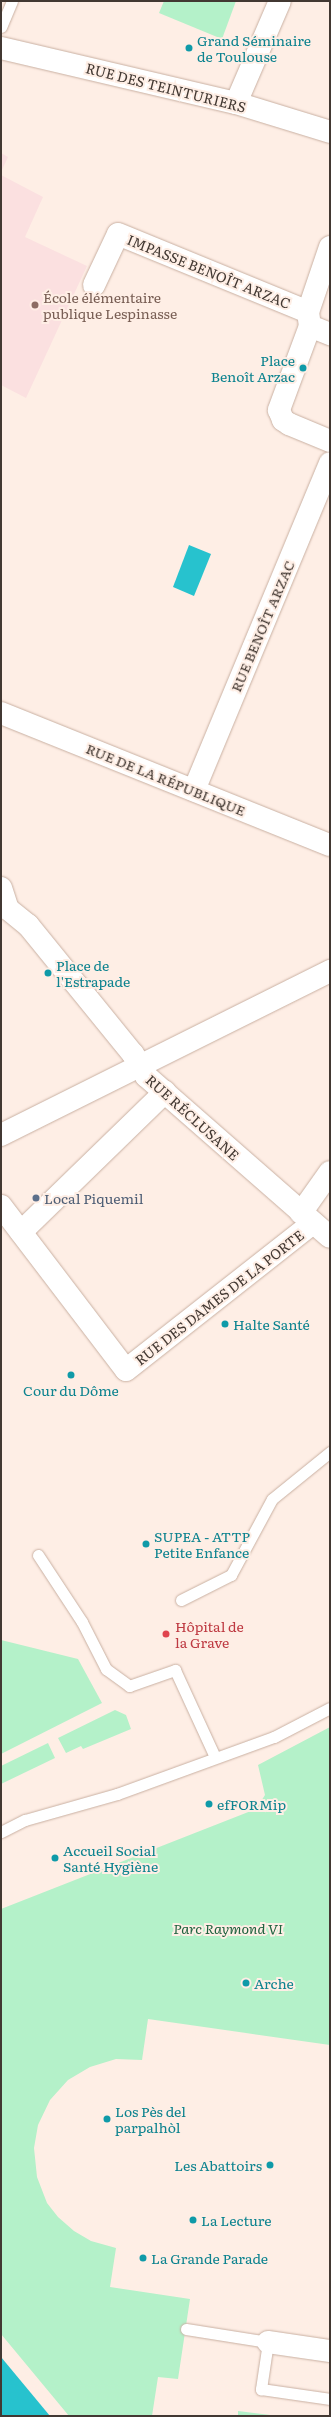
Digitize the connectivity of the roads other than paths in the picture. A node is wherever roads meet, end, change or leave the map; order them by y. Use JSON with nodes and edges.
{"nodes":[{"id":1,"x":12,"y":1,"type":"edge"},
{"id":2,"x":280,"y":1,"type":"edge"},
{"id":3,"x":1,"y":27,"type":"edge"},
{"id":4,"x":1,"y":48,"type":"edge"},
{"id":5,"x":236,"y":103,"type":"junction"},
{"id":6,"x":330,"y":132,"type":"edge"},
{"id":7,"x":330,"y":247,"type":"edge"},
{"id":8,"x":94,"y":285,"type":"dead end"},
{"id":9,"x":309,"y":319,"type":"junction"},
{"id":10,"x":330,"y":334,"type":"edge"},
{"id":11,"x":330,"y":441,"type":"edge"},
{"id":12,"x":330,"y":462,"type":"edge"},
{"id":13,"x":1,"y":713,"type":"edge"},
{"id":14,"x":194,"y":790,"type":"junction"},
{"id":15,"x":330,"y":845,"type":"edge"},
{"id":16,"x":1,"y":888,"type":"edge"},
{"id":17,"x":4,"y":911,"type":"edge"},
{"id":18,"x":330,"y":971,"type":"edge"},
{"id":19,"x":140,"y":1066,"type":"junction"},
{"id":20,"x":165,"y":1092,"type":"junction"},
{"id":21,"x":1,"y":1135,"type":"edge"},
{"id":22,"x":330,"y":1172,"type":"edge"},
{"id":23,"x":1,"y":1206,"type":"edge"},
{"id":24,"x":307,"y":1218,"type":"junction"},
{"id":25,"x":21,"y":1232,"type":"junction"},
{"id":26,"x":330,"y":1237,"type":"edge"},
{"id":27,"x":330,"y":1452,"type":"edge"},
{"id":28,"x":38,"y":1556,"type":"dead end"},
{"id":29,"x":181,"y":1600,"type":"dead end"},
{"id":30,"x":330,"y":1708,"type":"edge"},
{"id":31,"x":215,"y":1757,"type":"junction"},
{"id":32,"x":1,"y":1832,"type":"edge"},
{"id":33,"x":186,"y":2329,"type":"dead end"},
{"id":34,"x":268,"y":2342,"type":"junction"},
{"id":35,"x":330,"y":2351,"type":"edge"},
{"id":36,"x":330,"y":2399,"type":"edge"}],
"edges":[{"from":1,"to":3,"type":"lane"},
{"from":2,"to":5,"type":"street"},
{"from":4,"to":5,"type":"street","name":"RUE DES TEINTURIERS"},
{"from":5,"to":6,"type":"street","name":"RUE DES TEINTURIERS"},
{"from":7,"to":9,"type":"street"},
{"from":8,"to":9,"type":"street","name":"IMPASSE BENOÎT ARZAC"},
{"from":9,"to":10,"type":"street"},
{"from":9,"to":11,"type":"street"},
{"from":12,"to":14,"type":"street","name":"RUE BENOÎT ARZAC"},
{"from":13,"to":14,"type":"street","name":"RUE DE LA RÉPUBLIQUE"},
{"from":14,"to":15,"type":"street","name":"RUE DE LA RÉPUBLIQUE"},
{"from":16,"to":17,"type":"street","name":"RUE RÉCLUSANE"},
{"from":17,"to":19,"type":"street","name":"RUE RÉCLUSANE"},
{"from":18,"to":19,"type":"street"},
{"from":19,"to":20,"type":"street","name":"RUE RÉCLUSANE"},
{"from":19,"to":21,"type":"street"},
{"from":20,"to":24,"type":"street","name":"RUE RÉCLUSANE"},
{"from":20,"to":25,"type":"street"},
{"from":22,"to":24,"type":"street","name":"RUE DES DAMES DE LA PORTE"},
{"from":23,"to":25,"type":"street"},
{"from":24,"to":25,"type":"street","name":"RUE DES DAMES DE LA PORTE"},
{"from":24,"to":26,"type":"street","name":"RUE RÉCLUSANE"},
{"from":27,"to":29,"type":"lane"},
{"from":28,"to":31,"type":"lane"},
{"from":30,"to":31,"type":"lane"},
{"from":31,"to":32,"type":"lane"},
{"from":33,"to":34,"type":"lane"},
{"from":34,"to":35,"type":"street"},
{"from":34,"to":36,"type":"lane"}]}
